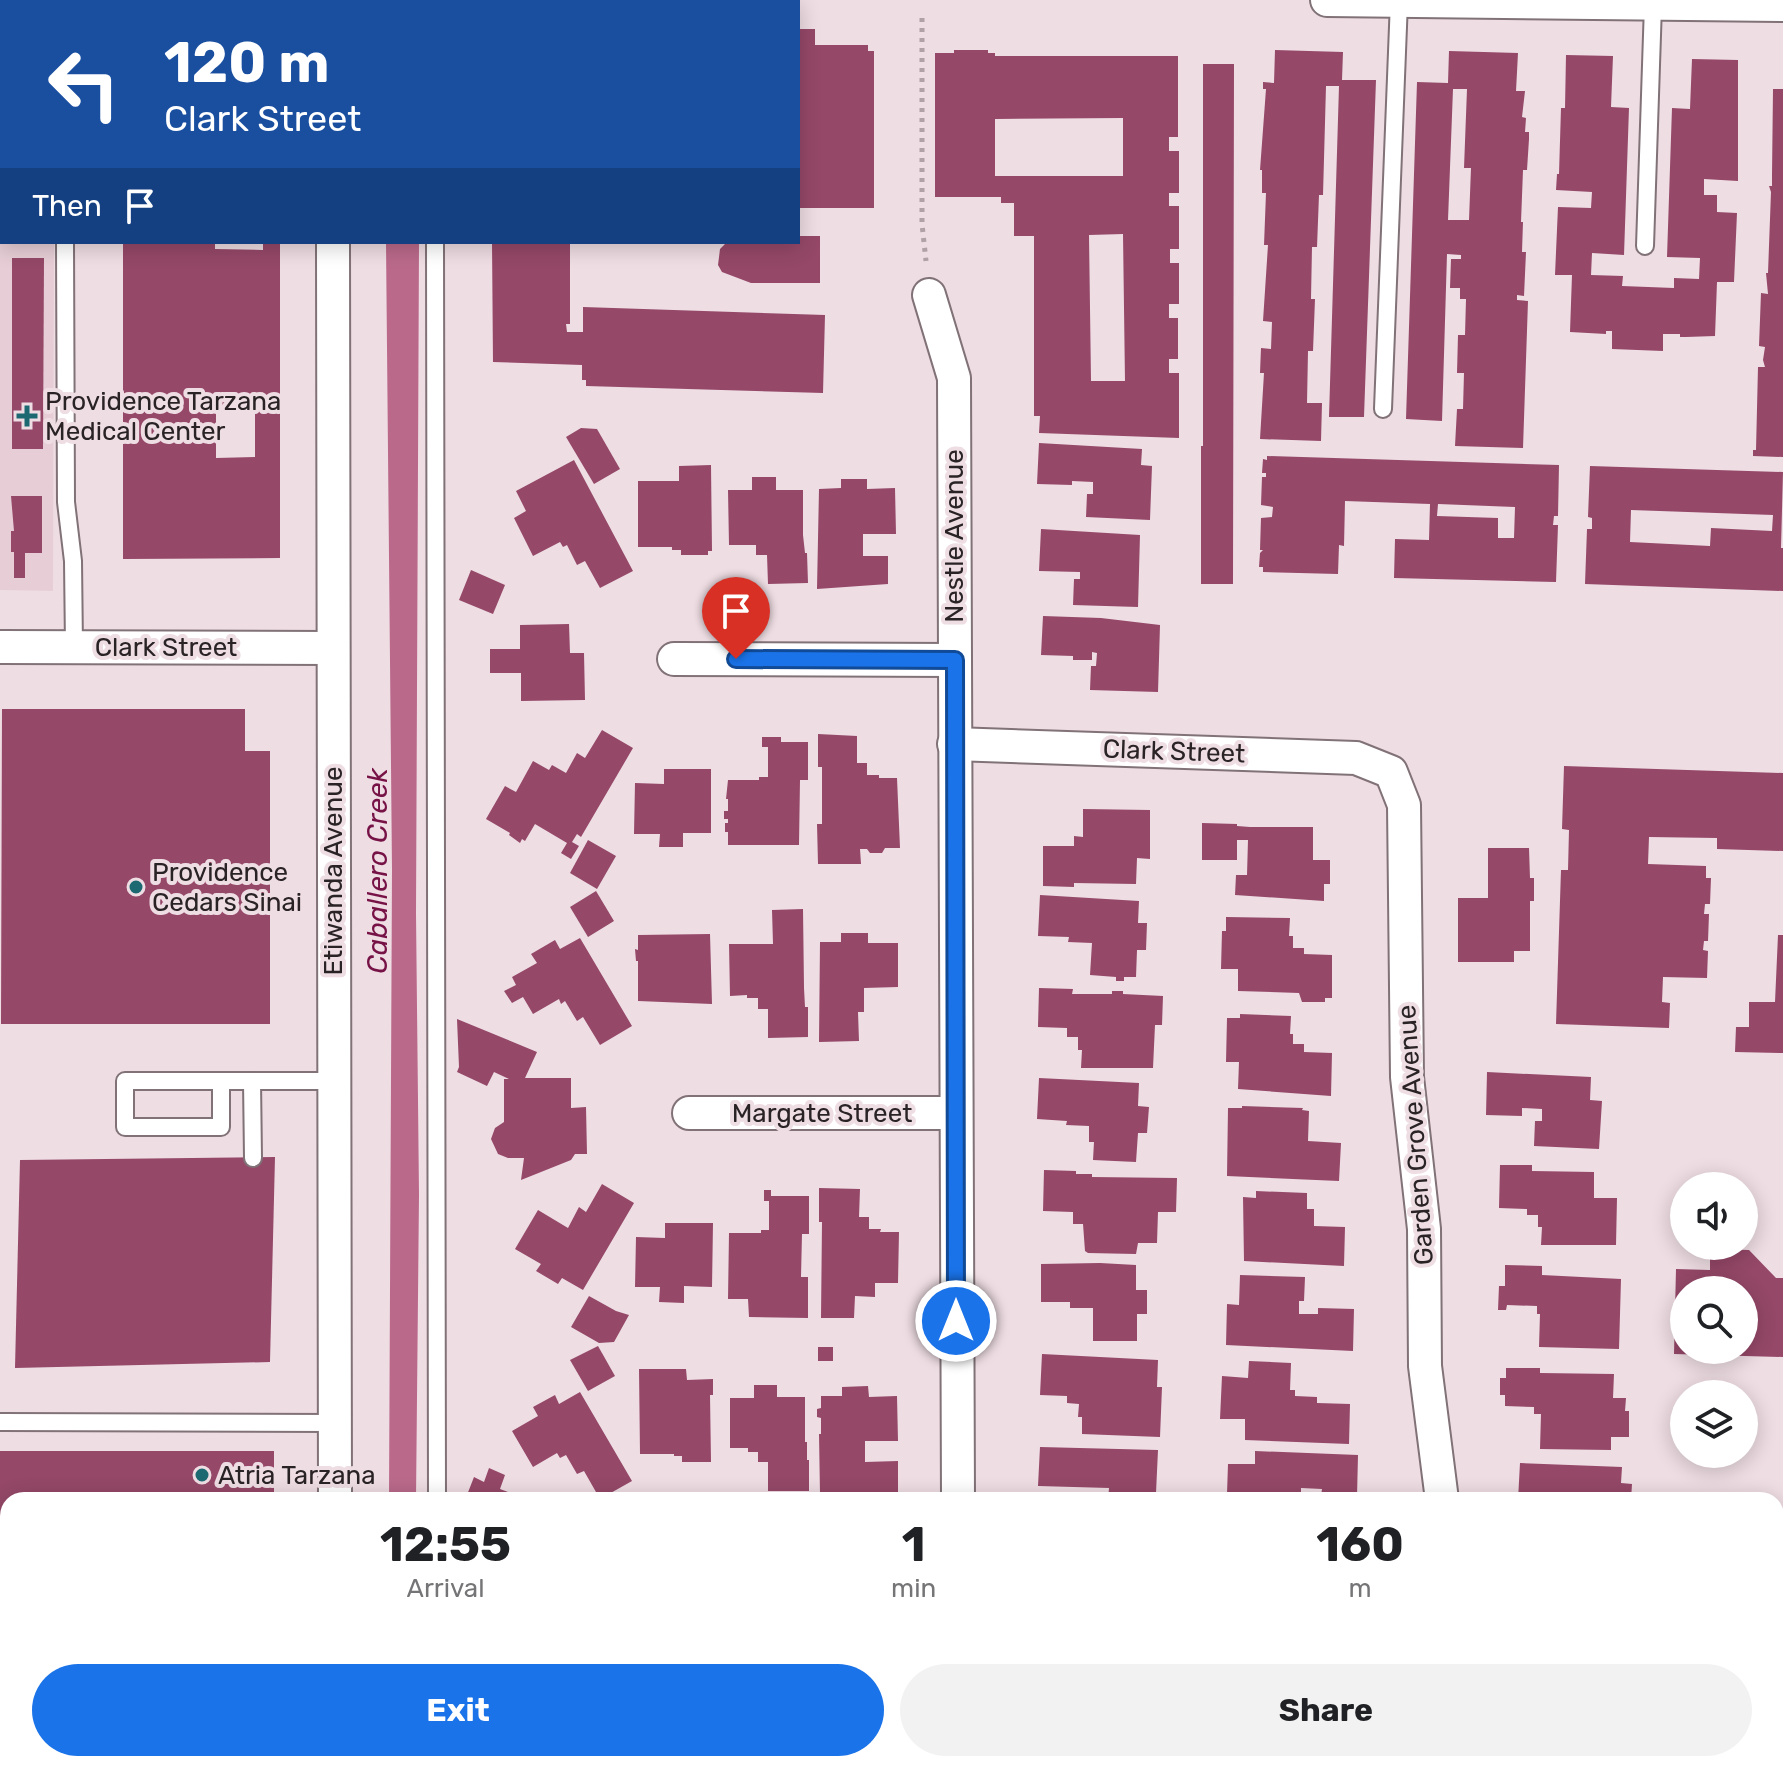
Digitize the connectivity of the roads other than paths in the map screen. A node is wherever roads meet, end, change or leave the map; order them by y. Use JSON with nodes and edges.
{"nodes":[{"id":1,"x":1327,"y":0,"type":"edge"},
{"id":2,"x":1399,"y":1,"type":"edge"},
{"id":3,"x":1653,"y":5,"type":"junction"},
{"id":4,"x":1783,"y":5,"type":"edge"},
{"id":5,"x":65,"y":244,"type":"edge"},
{"id":6,"x":333,"y":244,"type":"edge"},
{"id":7,"x":435,"y":244,"type":"edge"},
{"id":8,"x":1645,"y":246,"type":"dead end"},
{"id":9,"x":929,"y":295,"type":"dead end"},
{"id":10,"x":1383,"y":409,"type":"dead end"},
{"id":11,"x":0,"y":647,"type":"edge"},
{"id":12,"x":74,"y":647,"type":"junction"},
{"id":13,"x":333,"y":648,"type":"junction"},
{"id":14,"x":674,"y":659,"type":"dead end"},
{"id":15,"x":955,"y":660,"type":"junction"},
{"id":16,"x":954,"y":744,"type":"junction"},
{"id":17,"x":1391,"y":772,"type":"joint"},
{"id":18,"x":221,"y":1081,"type":"junction"},
{"id":19,"x":252,"y":1081,"type":"junction"},
{"id":20,"x":334,"y":1081,"type":"junction"},
{"id":21,"x":689,"y":1113,"type":"dead end"},
{"id":22,"x":955,"y":1113,"type":"junction"},
{"id":23,"x":253,"y":1158,"type":"dead end"},
{"id":24,"x":0,"y":1422,"type":"edge"},
{"id":25,"x":335,"y":1423,"type":"junction"},
{"id":26,"x":335,"y":1492,"type":"edge"},
{"id":27,"x":437,"y":1492,"type":"edge"},
{"id":28,"x":958,"y":1492,"type":"edge"},
{"id":29,"x":1441,"y":1492,"type":"edge"}],
"edges":[{"from":1,"to":2,"type":"street"},
{"from":2,"to":3,"type":"street"},
{"from":2,"to":10,"type":"lane"},
{"from":3,"to":4,"type":"street"},
{"from":3,"to":8,"type":"lane"},
{"from":5,"to":12,"type":"lane"},
{"from":6,"to":13,"type":"street","name":"Etiwanda Avenue"},
{"from":7,"to":27,"type":"lane"},
{"from":9,"to":15,"type":"street","name":"Nestle Avenue"},
{"from":11,"to":12,"type":"street","name":"Clark Street"},
{"from":12,"to":13,"type":"street","name":"Clark Street"},
{"from":13,"to":20,"type":"street","name":"Etiwanda Avenue"},
{"from":14,"to":15,"type":"street"},
{"from":15,"to":16,"type":"street","name":"Nestle Avenue"},
{"from":16,"to":17,"type":"street","name":"Clark Street"},
{"from":16,"to":22,"type":"street","name":"Nestle Avenue"},
{"from":17,"to":29,"type":"street","name":"Garden Grove Avenue"},
{"from":18,"to":18,"type":"lane"},
{"from":18,"to":19,"type":"lane"},
{"from":19,"to":20,"type":"lane"},
{"from":19,"to":23,"type":"lane"},
{"from":20,"to":25,"type":"street","name":"Etiwanda Avenue"},
{"from":21,"to":22,"type":"street","name":"Margate Street"},
{"from":22,"to":28,"type":"street","name":"Nestle Avenue"},
{"from":24,"to":25,"type":"lane"},
{"from":25,"to":26,"type":"street","name":"Etiwanda Avenue"}]}
